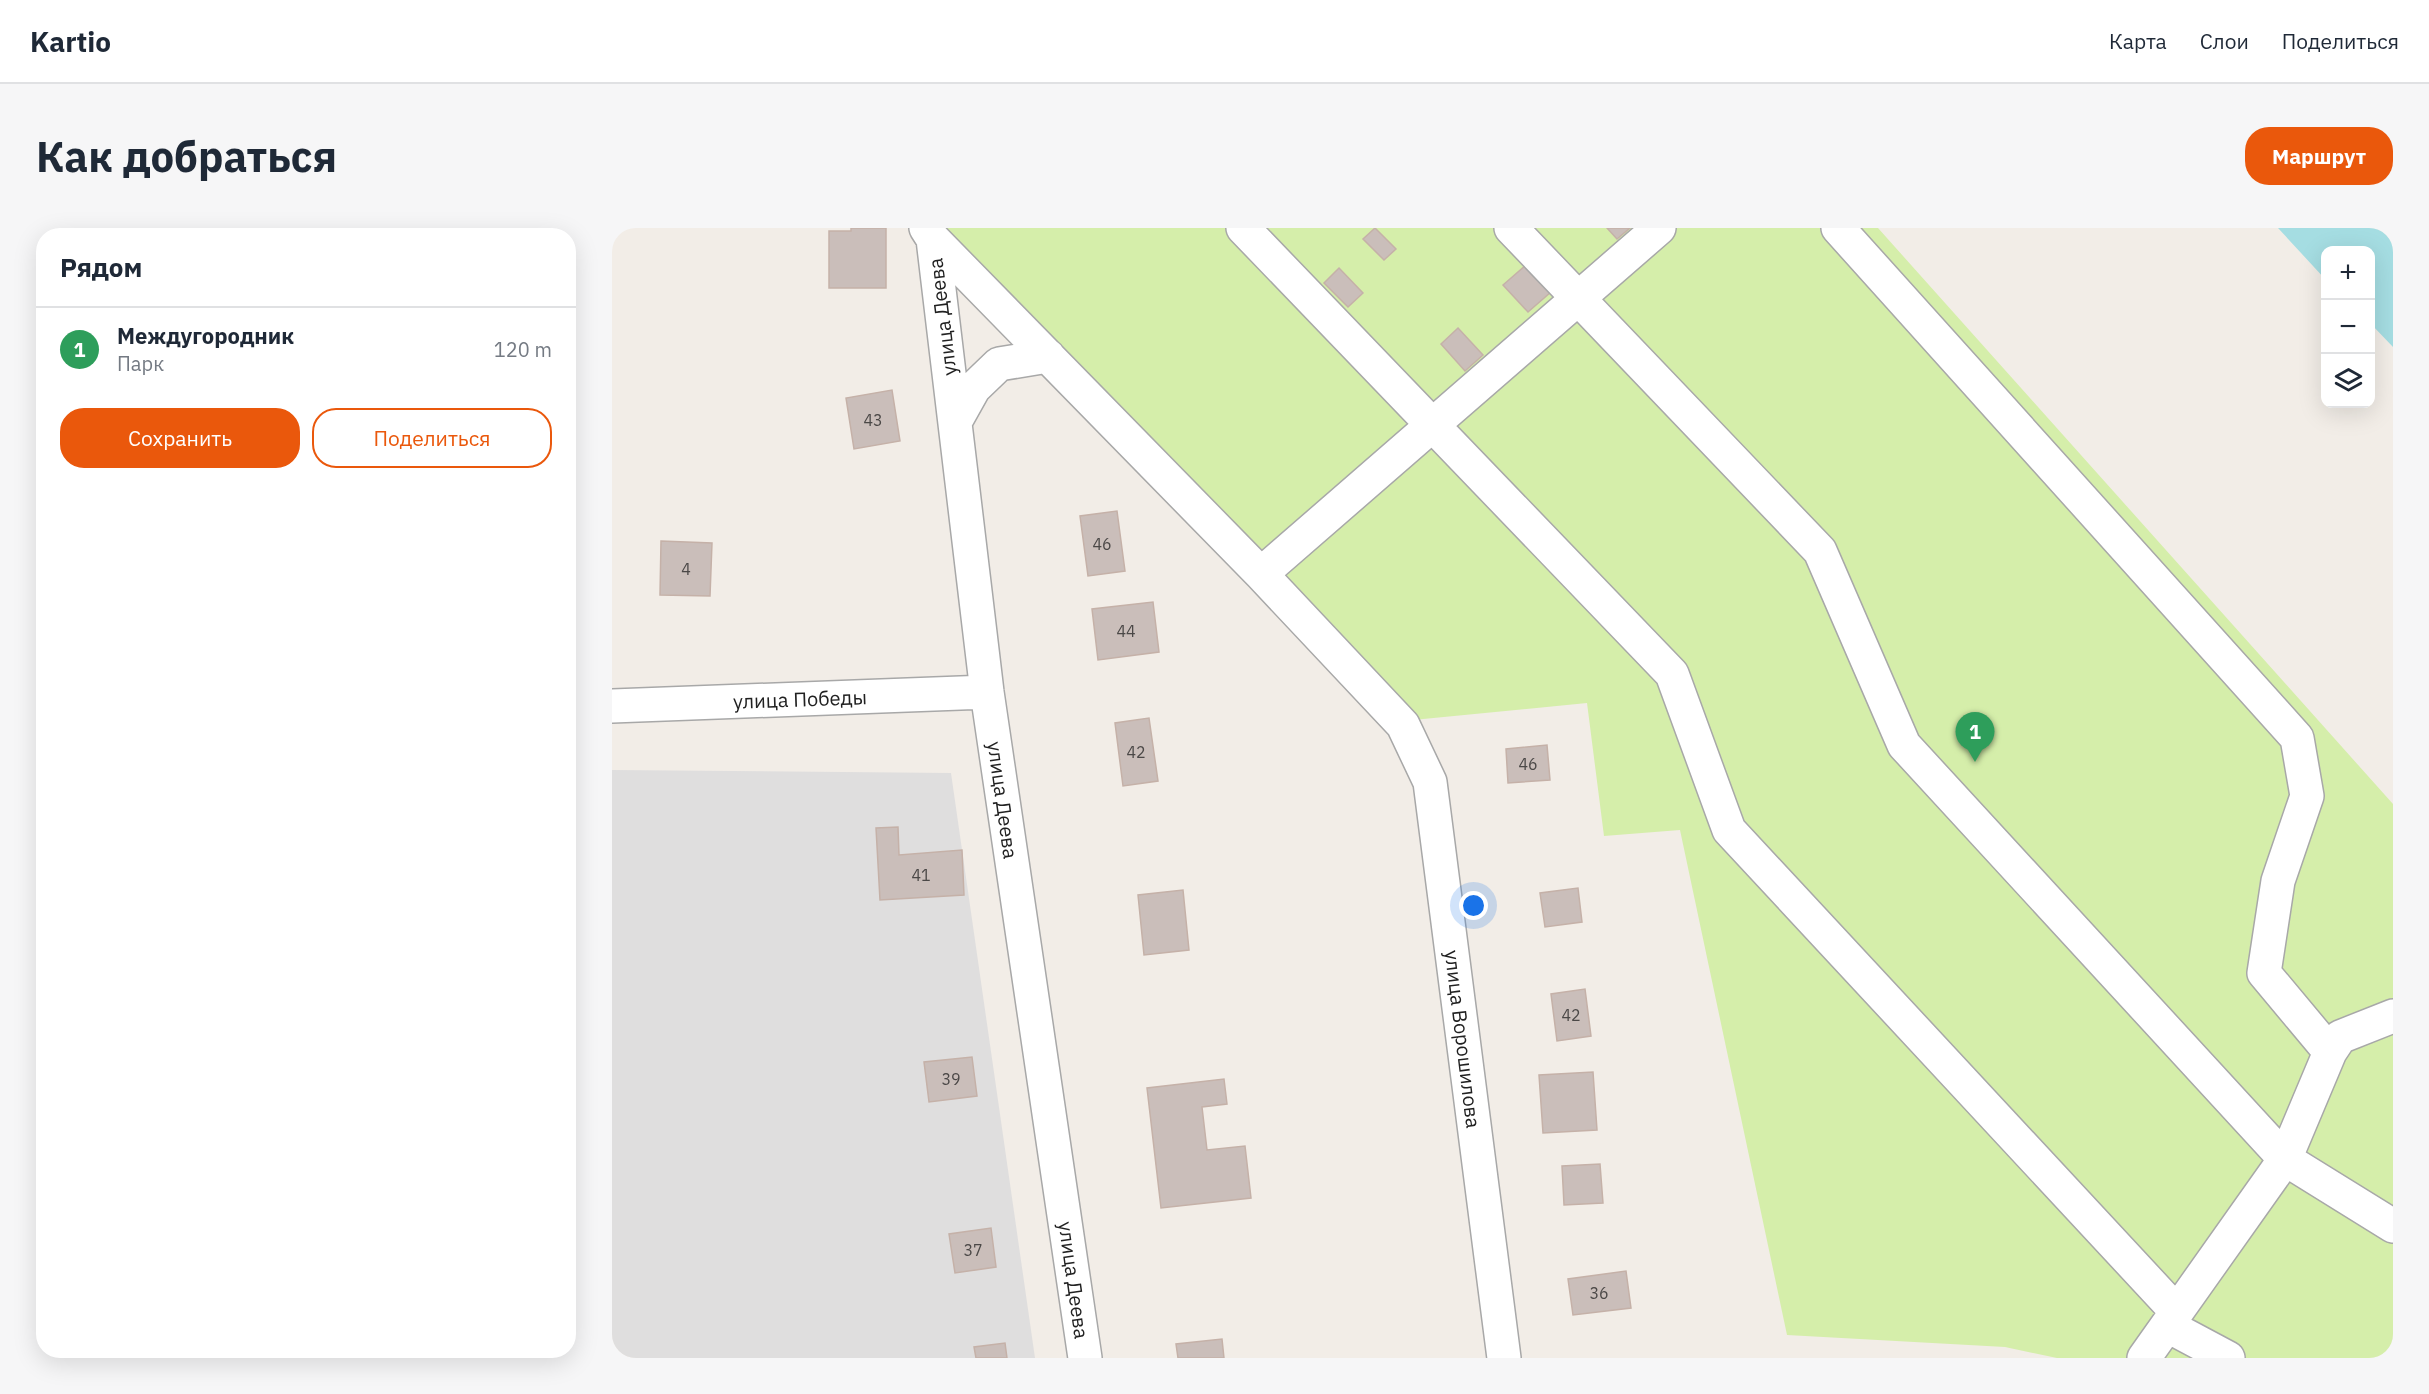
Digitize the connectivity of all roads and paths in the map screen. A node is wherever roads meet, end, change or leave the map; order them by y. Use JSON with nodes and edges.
{"nodes":[{"id":1,"x":1243,"y":228,"type":"edge"},
{"id":2,"x":1511,"y":228,"type":"edge"},
{"id":3,"x":1659,"y":228,"type":"edge"},
{"id":4,"x":1838,"y":228,"type":"edge"},
{"id":5,"x":930,"y":234,"type":"edge"},
{"id":6,"x":1580,"y":298,"type":"junction"},
{"id":7,"x":1048,"y":356,"type":"junction"},
{"id":8,"x":955,"y":422,"type":"junction"},
{"id":9,"x":1434,"y":424,"type":"junction"},
{"id":10,"x":1261,"y":574,"type":"junction"},
{"id":11,"x":987,"y":692,"type":"junction"},
{"id":12,"x":612,"y":706,"type":"edge"},
{"id":13,"x":2393,"y":1016,"type":"edge"},
{"id":14,"x":2330,"y":1052,"type":"junction"},
{"id":15,"x":2285,"y":1160,"type":"junction"},
{"id":16,"x":2393,"y":1226,"type":"edge"},
{"id":17,"x":2173,"y":1319,"type":"junction"},
{"id":18,"x":1085,"y":1358,"type":"edge"},
{"id":19,"x":1504,"y":1358,"type":"edge"},
{"id":20,"x":2144,"y":1358,"type":"edge"},
{"id":21,"x":2229,"y":1358,"type":"edge"}],
"edges":[{"from":1,"to":9,"type":"street"},
{"from":2,"to":6,"type":"street"},
{"from":3,"to":6,"type":"street"},
{"from":4,"to":14,"type":"street"},
{"from":5,"to":7,"type":"street","name":"улица Ворошилова"},
{"from":5,"to":8,"type":"street","name":"улица Деева"},
{"from":6,"to":9,"type":"street"},
{"from":6,"to":15,"type":"street"},
{"from":7,"to":8,"type":"street"},
{"from":7,"to":10,"type":"street","name":"улица Ворошилова"},
{"from":8,"to":11,"type":"street","name":"улица Деева"},
{"from":9,"to":10,"type":"street"},
{"from":9,"to":17,"type":"street"},
{"from":10,"to":19,"type":"street","name":"улица Ворошилова"},
{"from":11,"to":12,"type":"street","name":"улица Победы"},
{"from":11,"to":18,"type":"street","name":"улица Деева"},
{"from":13,"to":14,"type":"street"},
{"from":14,"to":15,"type":"street"},
{"from":15,"to":16,"type":"street"},
{"from":15,"to":17,"type":"street"},
{"from":17,"to":20,"type":"street"},
{"from":17,"to":21,"type":"street"}]}
